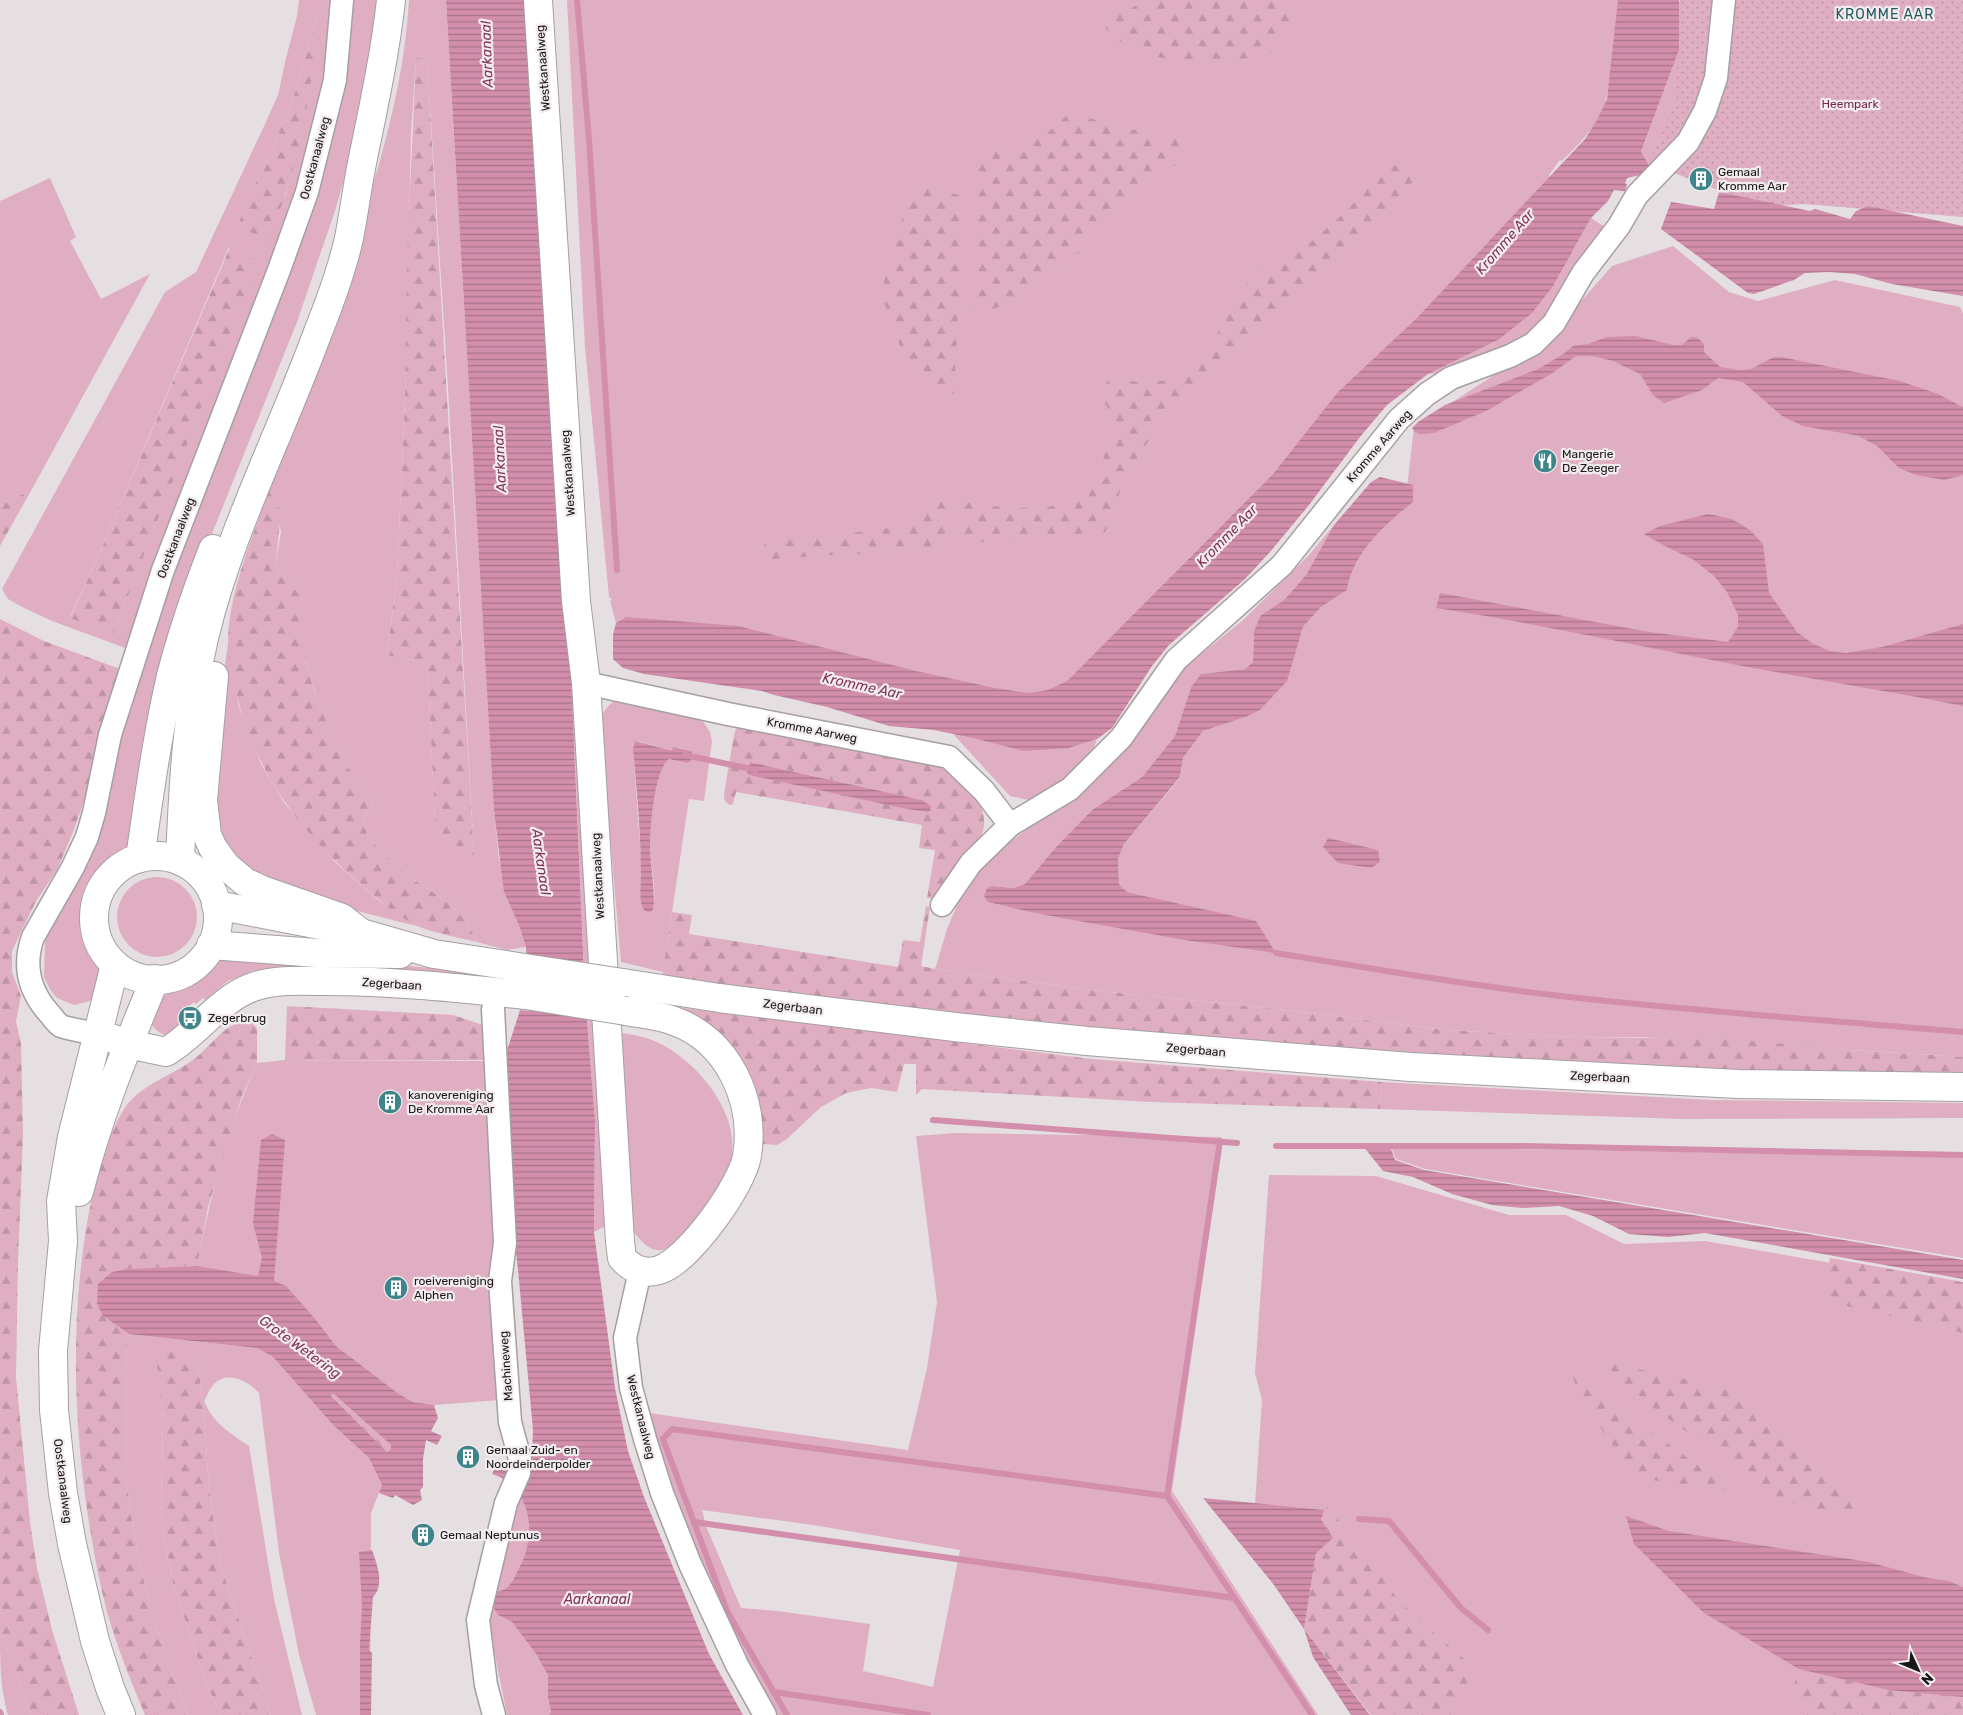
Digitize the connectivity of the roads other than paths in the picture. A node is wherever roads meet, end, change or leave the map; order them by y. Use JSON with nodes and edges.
{"nodes":[{"id":1,"x":342,"y":0,"type":"edge"},
{"id":2,"x":391,"y":0,"type":"edge"},
{"id":3,"x":538,"y":0,"type":"edge"},
{"id":4,"x":1724,"y":0,"type":"edge"},
{"id":5,"x":362,"y":162,"type":"junction"},
{"id":6,"x":247,"y":509,"type":"junction"},
{"id":7,"x":586,"y":683,"type":"junction"},
{"id":8,"x":1010,"y":825,"type":"junction"},
{"id":9,"x":140,"y":858,"type":"junction"},
{"id":10,"x":180,"y":860,"type":"junction"},
{"id":11,"x":216,"y":905,"type":"junction"},
{"id":12,"x":942,"y":905,"type":"dead end"},
{"id":13,"x":360,"y":933,"type":"junction"},
{"id":14,"x":211,"y":945,"type":"junction"},
{"id":15,"x":434,"y":954,"type":"junction"},
{"id":16,"x":115,"y":965,"type":"junction"},
{"id":17,"x":155,"y":980,"type":"junction"},
{"id":18,"x":493,"y":1009,"type":"dead end"},
{"id":19,"x":99,"y":1034,"type":"junction"},
{"id":20,"x":128,"y":1044,"type":"junction"},
{"id":21,"x":1963,"y":1087,"type":"edge"},
{"id":22,"x":63,"y":1241,"type":"junction"},
{"id":23,"x":640,"y":1271,"type":"junction"},
{"id":24,"x":121,"y":1715,"type":"edge"},
{"id":25,"x":494,"y":1715,"type":"edge"},
{"id":26,"x":765,"y":1715,"type":"edge"}],
"edges":[{"from":1,"to":19,"type":"street","name":"Oostkanaalweg"},
{"from":2,"to":5,"type":"main road"},
{"from":3,"to":7,"type":"main road","name":"Westkanaalweg"},
{"from":4,"to":8,"type":"street","name":"Kromme Aarweg"},
{"from":5,"to":6,"type":"main road"},
{"from":5,"to":9,"type":"main road"},
{"from":6,"to":10,"type":"main road"},
{"from":6,"to":13,"type":"main road"},
{"from":7,"to":8,"type":"street","name":"Kromme Aarweg"},
{"from":7,"to":23,"type":"main road","name":"Westkanaalweg"},
{"from":8,"to":12,"type":"street","name":"Kromme Aarweg"},
{"from":9,"to":10,"type":"main road"},
{"from":9,"to":16,"type":"main road"},
{"from":10,"to":11,"type":"main road"},
{"from":11,"to":13,"type":"main road","name":"Zegerbaan"},
{"from":11,"to":14,"type":"main road"},
{"from":13,"to":15,"type":"main road","name":"Zegerbaan"},
{"from":14,"to":15,"type":"main road","name":"Zegerbaan"},
{"from":14,"to":17,"type":"main road"},
{"from":15,"to":21,"type":"main road","name":"Zegerbaan","bridge":true},
{"from":16,"to":17,"type":"main road"},
{"from":16,"to":19,"type":"main road","name":"Oostkanaalweg"},
{"from":17,"to":20,"type":"main road","name":"Oostkanaalweg"},
{"from":18,"to":25,"type":"street","name":"Machineweg"},
{"from":19,"to":20,"type":"main road","name":"Oostkanaalweg"},
{"from":19,"to":22,"type":"main road","name":"Oostkanaalweg"},
{"from":20,"to":22,"type":"main road","name":"Oostkanaalweg"},
{"from":20,"to":23,"type":"main road","name":"Zegerbaan","bridge":true},
{"from":22,"to":24,"type":"main road","name":"Oostkanaalweg"},
{"from":23,"to":26,"type":"street","name":"Westkanaalweg"}]}
